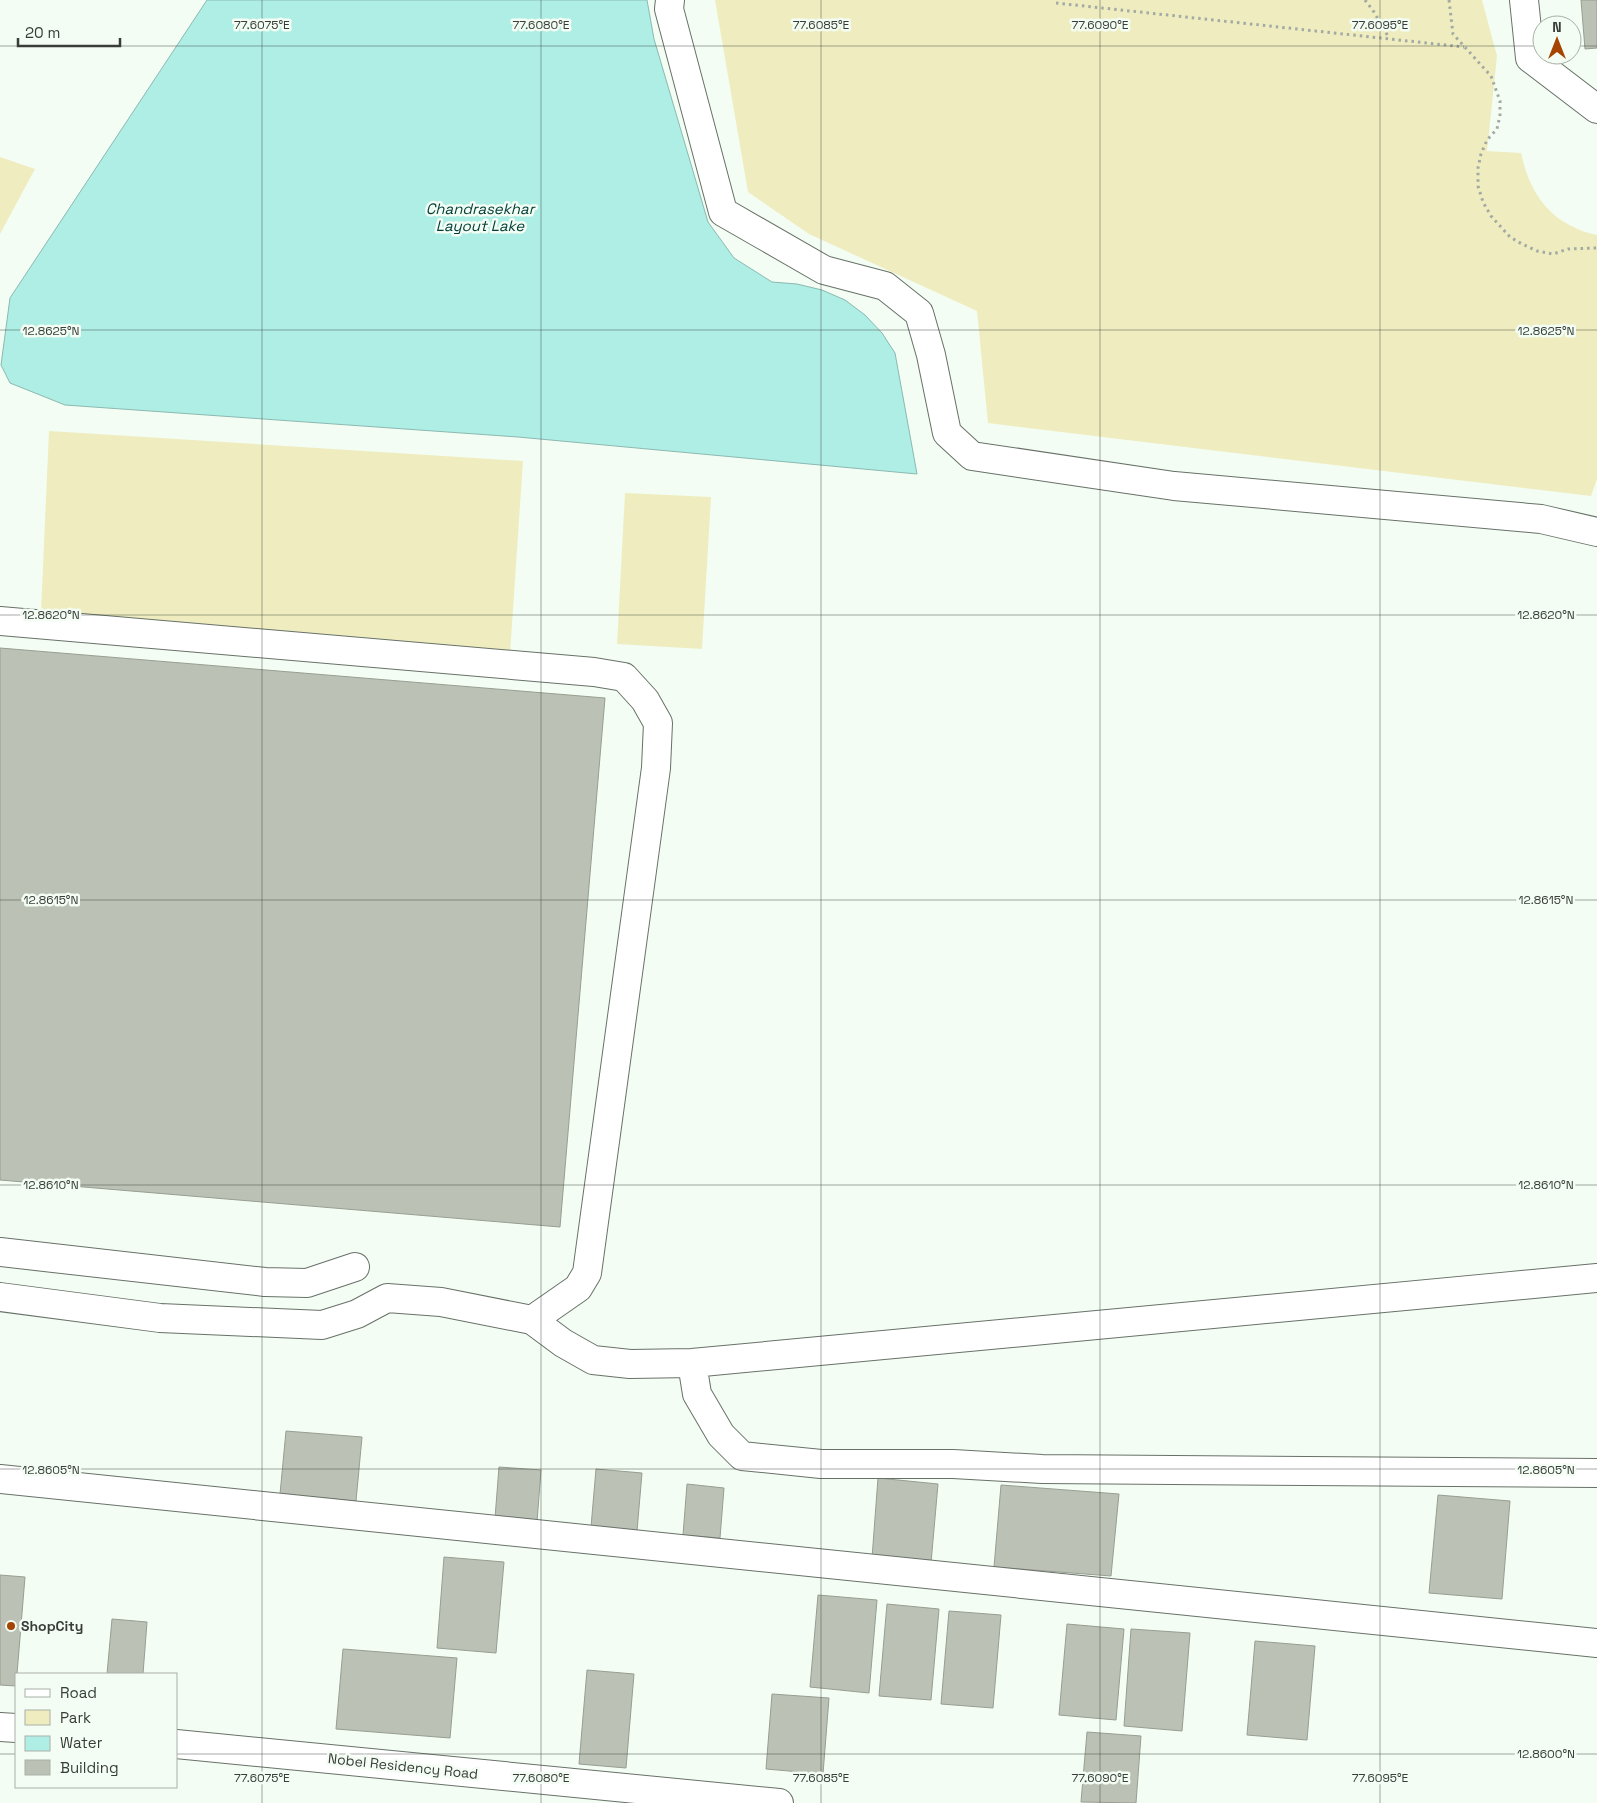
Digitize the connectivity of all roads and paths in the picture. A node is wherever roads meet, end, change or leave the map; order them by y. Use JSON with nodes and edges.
{"nodes":[{"id":1,"x":670,"y":0,"type":"edge"},
{"id":2,"x":1058,"y":0,"type":"edge"},
{"id":3,"x":1365,"y":0,"type":"edge"},
{"id":4,"x":1449,"y":0,"type":"edge"},
{"id":5,"x":1524,"y":0,"type":"edge"},
{"id":6,"x":1389,"y":39,"type":"junction"},
{"id":7,"x":1464,"y":47,"type":"junction"},
{"id":8,"x":1597,"y":110,"type":"edge"},
{"id":9,"x":1597,"y":248,"type":"edge"},
{"id":10,"x":1597,"y":532,"type":"edge"},
{"id":11,"x":0,"y":621,"type":"edge"},
{"id":12,"x":0,"y":1252,"type":"edge"},
{"id":13,"x":355,"y":1267,"type":"dead end"},
{"id":14,"x":1597,"y":1278,"type":"edge"},
{"id":15,"x":0,"y":1298,"type":"edge"},
{"id":16,"x":532,"y":1320,"type":"junction"},
{"id":17,"x":692,"y":1363,"type":"junction"},
{"id":18,"x":1597,"y":1473,"type":"edge"},
{"id":19,"x":0,"y":1479,"type":"edge"},
{"id":20,"x":1597,"y":1643,"type":"edge"},
{"id":21,"x":0,"y":1726,"type":"edge"},
{"id":22,"x":15,"y":1728,"type":"edge"},
{"id":23,"x":178,"y":1744,"type":"edge"},
{"id":24,"x":774,"y":1803,"type":"edge"},
{"id":25,"x":779,"y":1803,"type":"edge"}],
"edges":[{"from":1,"to":10,"type":"street"},
{"from":2,"to":6,"type":"path"},
{"from":3,"to":6,"type":"path"},
{"from":4,"to":7,"type":"path"},
{"from":5,"to":8,"type":"street"},
{"from":6,"to":7,"type":"path"},
{"from":7,"to":9,"type":"path"},
{"from":11,"to":16,"type":"street"},
{"from":12,"to":13,"type":"street"},
{"from":14,"to":17,"type":"street"},
{"from":15,"to":16,"type":"street"},
{"from":16,"to":17,"type":"street"},
{"from":17,"to":18,"type":"street"},
{"from":19,"to":20,"type":"street"},
{"from":21,"to":22,"type":"street"},
{"from":23,"to":24,"type":"street","name":"Nobel Residency Road"},
{"from":24,"to":25,"type":"street","name":"Nobel Residency Road"}]}
